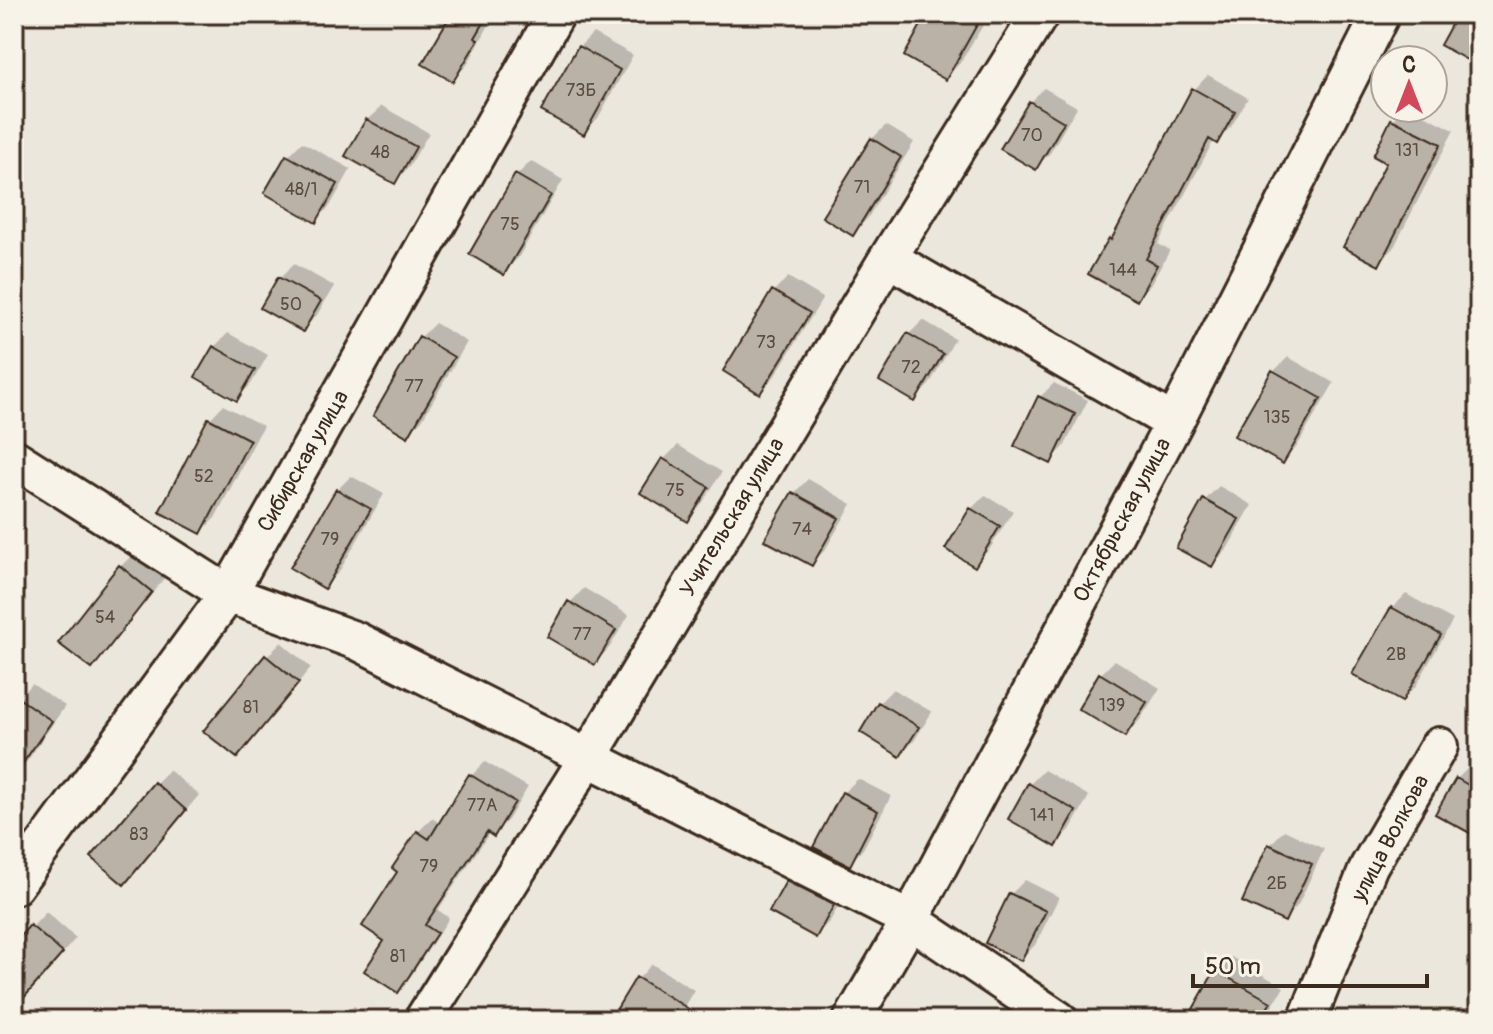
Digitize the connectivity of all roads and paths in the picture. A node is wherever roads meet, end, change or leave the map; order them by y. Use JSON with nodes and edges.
{"nodes":[{"id":1,"x":556,"y":14,"type":"edge"},
{"id":2,"x":1040,"y":14,"type":"edge"},
{"id":3,"x":1381,"y":14,"type":"edge"},
{"id":4,"x":888,"y":258,"type":"junction"},
{"id":5,"x":1174,"y":423,"type":"junction"},
{"id":6,"x":14,"y":458,"type":"edge"},
{"id":7,"x":228,"y":594,"type":"junction"},
{"id":8,"x":1439,"y":746,"type":"dead end"},
{"id":9,"x":589,"y":756,"type":"junction"},
{"id":10,"x":14,"y":886,"type":"edge"},
{"id":11,"x":910,"y":920,"type":"junction"},
{"id":12,"x":423,"y":1020,"type":"edge"},
{"id":13,"x":852,"y":1020,"type":"edge"},
{"id":14,"x":1059,"y":1020,"type":"edge"},
{"id":15,"x":1307,"y":1020,"type":"edge"}],
"edges":[{"from":1,"to":7,"type":"street","name":"Сибирская улица"},
{"from":2,"to":4,"type":"street","name":"Учительская улица"},
{"from":3,"to":5,"type":"street","name":"Октябрьская улица"},
{"from":4,"to":5,"type":"street"},
{"from":4,"to":9,"type":"street","name":"Учительская улица"},
{"from":5,"to":11,"type":"street","name":"Октябрьская улица"},
{"from":6,"to":7,"type":"street"},
{"from":7,"to":9,"type":"street"},
{"from":7,"to":10,"type":"street","name":"Сибирская улица"},
{"from":8,"to":15,"type":"street","name":"улица Волкова"},
{"from":9,"to":11,"type":"street"},
{"from":9,"to":12,"type":"street","name":"Учительская улица"},
{"from":11,"to":13,"type":"street","name":"Октябрьская улица"},
{"from":11,"to":14,"type":"street"}]}
